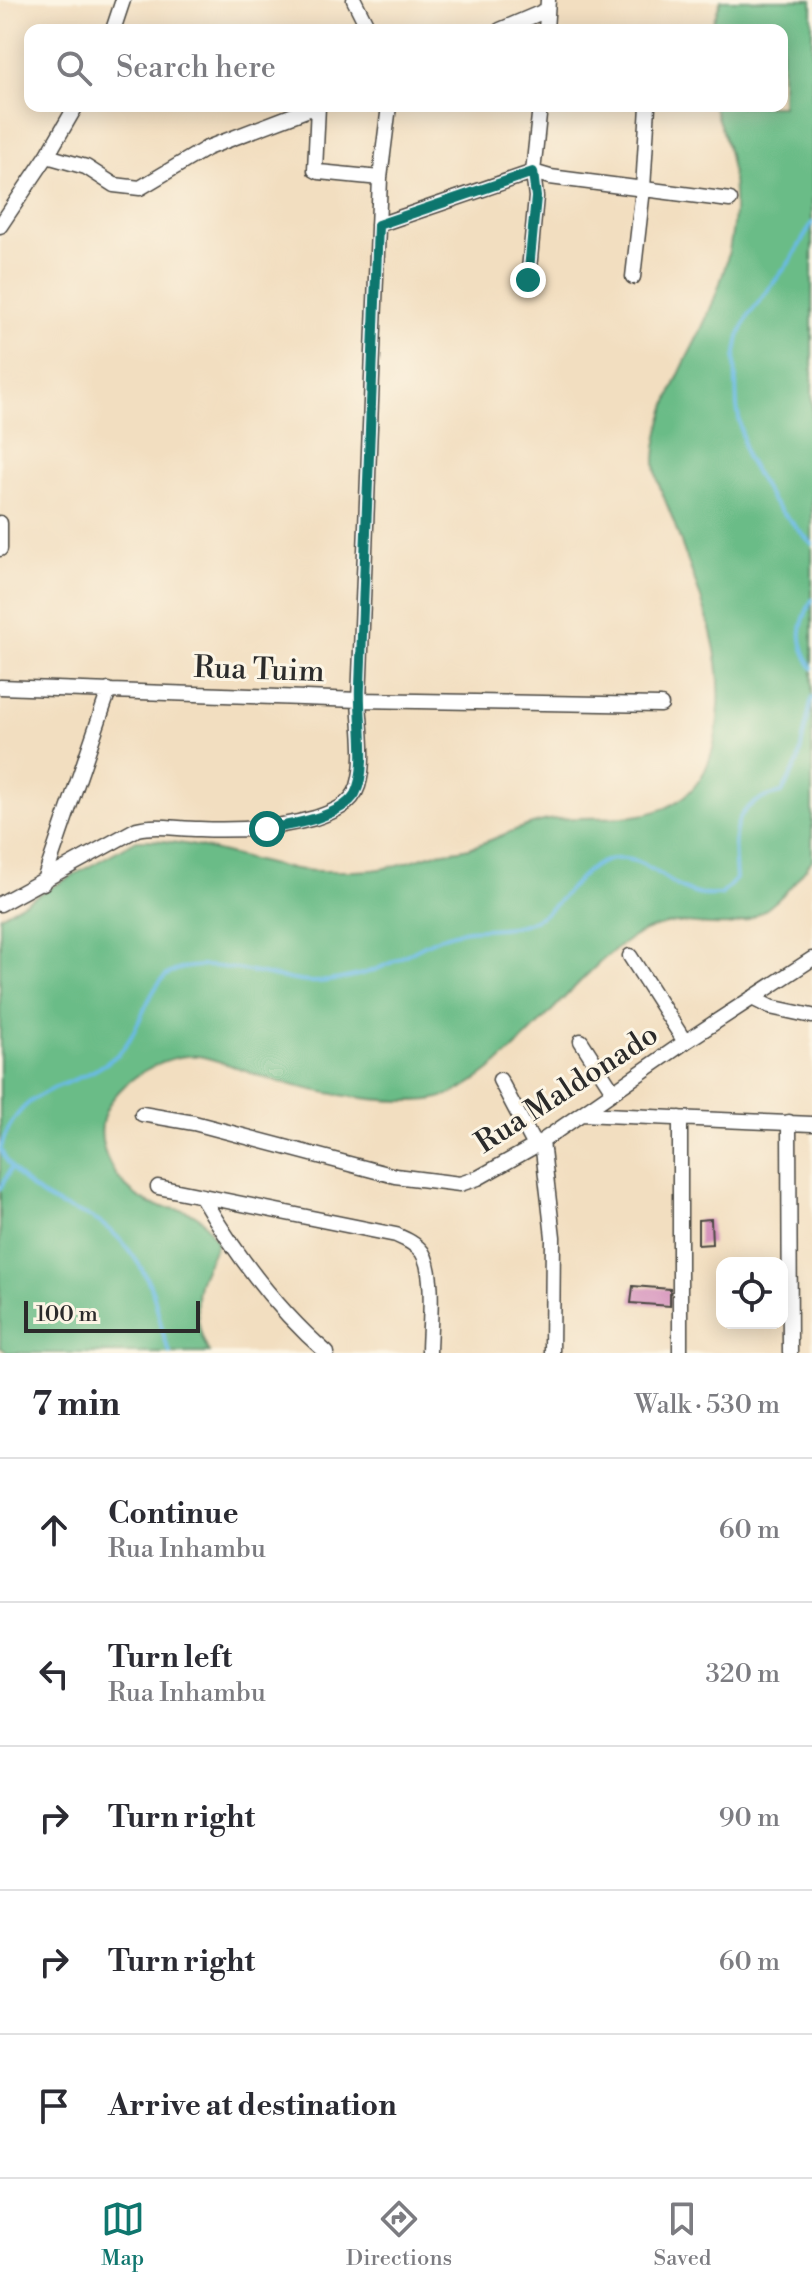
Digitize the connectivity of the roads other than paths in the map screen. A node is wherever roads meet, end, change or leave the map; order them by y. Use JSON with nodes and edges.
{"nodes":[{"id":1,"x":123,"y":0,"type":"edge"},
{"id":2,"x":354,"y":0,"type":"edge"},
{"id":3,"x":548,"y":5,"type":"edge"},
{"id":4,"x":115,"y":24,"type":"edge"},
{"id":5,"x":366,"y":24,"type":"edge"},
{"id":6,"x":512,"y":24,"type":"edge"},
{"id":7,"x":73,"y":112,"type":"edge"},
{"id":8,"x":302,"y":112,"type":"edge"},
{"id":9,"x":318,"y":112,"type":"edge"},
{"id":10,"x":388,"y":112,"type":"edge"},
{"id":11,"x":539,"y":112,"type":"edge"},
{"id":12,"x":648,"y":112,"type":"edge"},
{"id":13,"x":47,"y":156,"type":"junction"},
{"id":14,"x":534,"y":167,"type":"junction"},
{"id":15,"x":380,"y":178,"type":"junction"},
{"id":16,"x":643,"y":189,"type":"junction"},
{"id":17,"x":730,"y":200,"type":"dead end"},
{"id":18,"x":378,"y":225,"type":"junction"},
{"id":19,"x":0,"y":226,"type":"edge"},
{"id":20,"x":633,"y":277,"type":"dead end"},
{"id":21,"x":528,"y":280,"type":"dead end"},
{"id":22,"x":0,"y":523,"type":"edge"},
{"id":23,"x":0,"y":549,"type":"edge"},
{"id":24,"x":0,"y":687,"type":"edge"},
{"id":25,"x":109,"y":690,"type":"junction"},
{"id":26,"x":359,"y":700,"type":"junction"},
{"id":27,"x":661,"y":705,"type":"dead end"},
{"id":28,"x":43,"y":883,"type":"junction"},
{"id":29,"x":0,"y":904,"type":"edge"},
{"id":30,"x":630,"y":956,"type":"dead end"},
{"id":31,"x":812,"y":959,"type":"edge"},
{"id":32,"x":752,"y":998,"type":"junction"},
{"id":33,"x":812,"y":1016,"type":"edge"},
{"id":34,"x":581,"y":1041,"type":"dead end"},
{"id":35,"x":685,"y":1042,"type":"junction"},
{"id":36,"x":500,"y":1080,"type":"dead end"},
{"id":37,"x":613,"y":1091,"type":"junction"},
{"id":38,"x":142,"y":1114,"type":"dead end"},
{"id":39,"x":581,"y":1114,"type":"junction"},
{"id":40,"x":680,"y":1118,"type":"junction"},
{"id":41,"x":789,"y":1122,"type":"junction"},
{"id":42,"x":812,"y":1124,"type":"edge"},
{"id":43,"x":538,"y":1143,"type":"junction"},
{"id":44,"x":158,"y":1187,"type":"dead end"},
{"id":45,"x":202,"y":1197,"type":"junction"},
{"id":46,"x":327,"y":1353,"type":"edge"},
{"id":47,"x":429,"y":1353,"type":"edge"},
{"id":48,"x":552,"y":1353,"type":"edge"},
{"id":49,"x":680,"y":1353,"type":"edge"},
{"id":50,"x":790,"y":1353,"type":"edge"}],
"edges":[{"from":1,"to":4,"type":"street"},
{"from":2,"to":5,"type":"street"},
{"from":3,"to":6,"type":"street"},
{"from":7,"to":13,"type":"street"},
{"from":8,"to":13,"type":"street"},
{"from":9,"to":15,"type":"street"},
{"from":10,"to":15,"type":"street"},
{"from":11,"to":14,"type":"street"},
{"from":12,"to":16,"type":"street"},
{"from":13,"to":19,"type":"street"},
{"from":14,"to":16,"type":"street"},
{"from":14,"to":18,"type":"street"},
{"from":14,"to":21,"type":"street"},
{"from":15,"to":18,"type":"street"},
{"from":16,"to":17,"type":"street"},
{"from":16,"to":20,"type":"street"},
{"from":18,"to":26,"type":"street"},
{"from":22,"to":23,"type":"street"},
{"from":24,"to":25,"type":"street","name":"Rua Tuim"},
{"from":25,"to":26,"type":"street","name":"Rua Tuim"},
{"from":25,"to":28,"type":"street"},
{"from":26,"to":27,"type":"street","name":"Rua Tuim"},
{"from":26,"to":28,"type":"street"},
{"from":28,"to":29,"type":"street"},
{"from":30,"to":35,"type":"street"},
{"from":31,"to":32,"type":"street","name":"Rua Maldonado"},
{"from":32,"to":33,"type":"street"},
{"from":32,"to":35,"type":"street","name":"Rua Maldonado"},
{"from":34,"to":37,"type":"street"},
{"from":35,"to":37,"type":"street","name":"Rua Maldonado"},
{"from":36,"to":43,"type":"street"},
{"from":37,"to":39,"type":"street","name":"Rua Maldonado"},
{"from":38,"to":43,"type":"street","name":"Rua Maldonado"},
{"from":39,"to":40,"type":"street"},
{"from":39,"to":43,"type":"street","name":"Rua Maldonado"},
{"from":40,"to":41,"type":"street"},
{"from":40,"to":49,"type":"street"},
{"from":41,"to":42,"type":"street"},
{"from":41,"to":50,"type":"street"},
{"from":43,"to":48,"type":"street"},
{"from":44,"to":45,"type":"street"},
{"from":45,"to":46,"type":"street"},
{"from":45,"to":47,"type":"street"}]}
